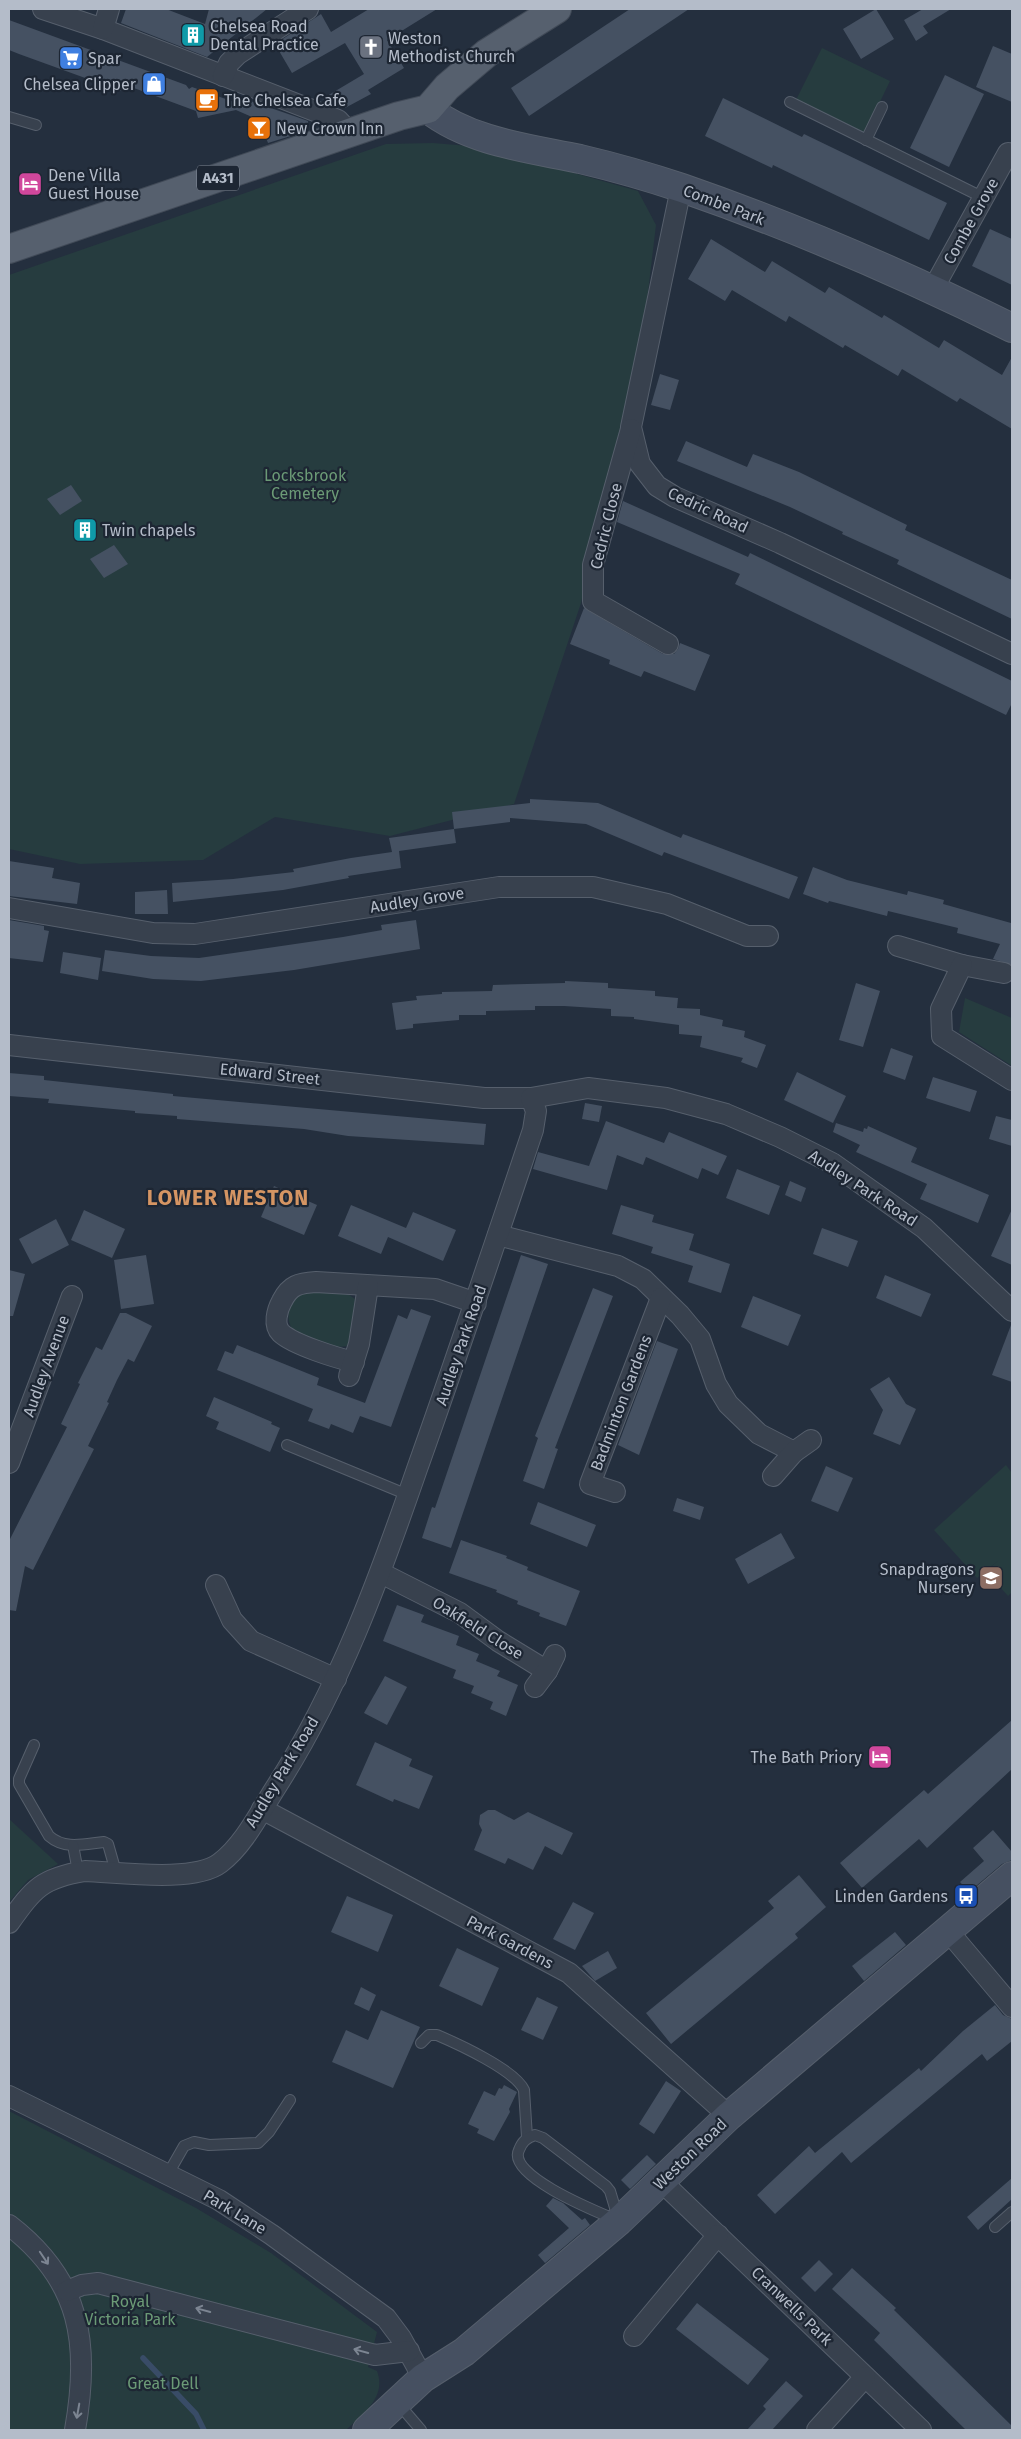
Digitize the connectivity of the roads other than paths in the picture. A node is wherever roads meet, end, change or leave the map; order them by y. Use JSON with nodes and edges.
{"nodes":[{"id":1,"x":43,"y":9,"type":"edge"},
{"id":2,"x":109,"y":9,"type":"edge"},
{"id":3,"x":308,"y":9,"type":"edge"},
{"id":4,"x":557,"y":9,"type":"edge"},
{"id":5,"x":103,"y":29,"type":"junction"},
{"id":6,"x":223,"y":76,"type":"junction"},
{"id":7,"x":790,"y":102,"type":"dead end"},
{"id":8,"x":882,"y":107,"type":"dead end"},
{"id":9,"x":428,"y":108,"type":"junction"},
{"id":10,"x":9,"y":117,"type":"edge"},
{"id":11,"x":36,"y":125,"type":"dead end"},
{"id":12,"x":350,"y":133,"type":"junction"},
{"id":13,"x":866,"y":140,"type":"junction"},
{"id":14,"x":1008,"y":153,"type":"dead end"},
{"id":15,"x":681,"y":188,"type":"junction"},
{"id":16,"x":984,"y":198,"type":"junction"},
{"id":17,"x":9,"y":249,"type":"edge"},
{"id":18,"x":933,"y":289,"type":"junction"},
{"id":19,"x":1012,"y":328,"type":"edge"},
{"id":20,"x":631,"y":427,"type":"junction"},
{"id":21,"x":668,"y":644,"type":"dead end"},
{"id":22,"x":1012,"y":654,"type":"edge"},
{"id":23,"x":9,"y":908,"type":"edge"},
{"id":24,"x":768,"y":936,"type":"dead end"},
{"id":25,"x":898,"y":946,"type":"dead end"},
{"id":26,"x":962,"y":965,"type":"junction"},
{"id":27,"x":1004,"y":973,"type":"dead end"},
{"id":28,"x":9,"y":1045,"type":"edge"},
{"id":29,"x":1012,"y":1080,"type":"edge"},
{"id":30,"x":530,"y":1098,"type":"junction"},
{"id":31,"x":498,"y":1235,"type":"junction"},
{"id":32,"x":368,"y":1286,"type":"junction"},
{"id":33,"x":72,"y":1296,"type":"dead end"},
{"id":34,"x":661,"y":1298,"type":"junction"},
{"id":35,"x":476,"y":1303,"type":"junction"},
{"id":36,"x":1012,"y":1311,"type":"edge"},
{"id":37,"x":810,"y":1440,"type":"dead end"},
{"id":38,"x":288,"y":1445,"type":"dead end"},
{"id":39,"x":794,"y":1452,"type":"junction"},
{"id":40,"x":9,"y":1463,"type":"edge"},
{"id":41,"x":773,"y":1476,"type":"dead end"},
{"id":42,"x":615,"y":1492,"type":"dead end"},
{"id":43,"x":408,"y":1495,"type":"junction"},
{"id":44,"x":381,"y":1573,"type":"junction"},
{"id":45,"x":216,"y":1585,"type":"dead end"},
{"id":46,"x":336,"y":1679,"type":"junction"},
{"id":47,"x":535,"y":1687,"type":"dead end"},
{"id":48,"x":34,"y":1745,"type":"dead end"},
{"id":49,"x":262,"y":1809,"type":"junction"},
{"id":50,"x":73,"y":1845,"type":"junction"},
{"id":51,"x":78,"y":1872,"type":"junction"},
{"id":52,"x":116,"y":1872,"type":"junction"},
{"id":53,"x":1012,"y":1876,"type":"edge"},
{"id":54,"x":9,"y":1923,"type":"edge"},
{"id":55,"x":948,"y":1931,"type":"junction"},
{"id":56,"x":1012,"y":2008,"type":"edge"},
{"id":57,"x":421,"y":2043,"type":"dead end"},
{"id":58,"x":9,"y":2096,"type":"edge"},
{"id":59,"x":290,"y":2100,"type":"dead end"},
{"id":60,"x":729,"y":2116,"type":"junction"},
{"id":61,"x":527,"y":2137,"type":"junction"},
{"id":62,"x":168,"y":2174,"type":"junction"},
{"id":63,"x":662,"y":2182,"type":"junction"},
{"id":64,"x":1012,"y":2212,"type":"edge"},
{"id":65,"x":619,"y":2221,"type":"junction"},
{"id":66,"x":9,"y":2225,"type":"edge"},
{"id":67,"x":995,"y":2227,"type":"dead end"},
{"id":68,"x":718,"y":2235,"type":"junction"},
{"id":69,"x":66,"y":2291,"type":"junction"},
{"id":70,"x":634,"y":2336,"type":"dead end"},
{"id":71,"x":409,"y":2351,"type":"junction"},
{"id":72,"x":865,"y":2377,"type":"junction"},
{"id":73,"x":423,"y":2378,"type":"junction"},
{"id":74,"x":396,"y":2402,"type":"junction"},
{"id":75,"x":75,"y":2430,"type":"edge"},
{"id":76,"x":367,"y":2430,"type":"edge"},
{"id":77,"x":421,"y":2430,"type":"edge"},
{"id":78,"x":817,"y":2430,"type":"edge"},
{"id":79,"x":921,"y":2430,"type":"edge"}],
"edges":[{"from":1,"to":5,"type":"street"},
{"from":2,"to":5,"type":"street"},
{"from":3,"to":6,"type":"street"},
{"from":4,"to":9,"type":"main road"},
{"from":5,"to":6,"type":"street"},
{"from":6,"to":12,"type":"street"},
{"from":7,"to":13,"type":"lane"},
{"from":8,"to":13,"type":"lane"},
{"from":9,"to":12,"type":"main road","number":"A431"},
{"from":9,"to":15,"type":"street","name":"Combe Park"},
{"from":10,"to":11,"type":"lane"},
{"from":12,"to":17,"type":"main road","number":"A431"},
{"from":13,"to":16,"type":"lane"},
{"from":14,"to":16,"type":"street","name":"Combe Grove"},
{"from":15,"to":18,"type":"street","name":"Combe Park"},
{"from":15,"to":20,"type":"street","name":"Cedric Road"},
{"from":16,"to":18,"type":"street","name":"Combe Grove"},
{"from":18,"to":19,"type":"street","name":"Combe Park"},
{"from":20,"to":21,"type":"street","name":"Cedric Close"},
{"from":20,"to":22,"type":"street","name":"Cedric Road"},
{"from":23,"to":24,"type":"street","name":"Audley Grove"},
{"from":25,"to":26,"type":"street"},
{"from":26,"to":27,"type":"street"},
{"from":26,"to":29,"type":"street"},
{"from":28,"to":30,"type":"street","name":"Edward Street"},
{"from":30,"to":31,"type":"street","name":"Audley Park Road"},
{"from":30,"to":36,"type":"street","name":"Audley Park Road"},
{"from":31,"to":34,"type":"street"},
{"from":31,"to":35,"type":"street","name":"Audley Park Road"},
{"from":32,"to":32,"type":"street"},
{"from":32,"to":35,"type":"street"},
{"from":33,"to":40,"type":"street","name":"Audley Avenue"},
{"from":34,"to":39,"type":"street"},
{"from":34,"to":42,"type":"street","name":"Badminton Gardens"},
{"from":35,"to":43,"type":"street","name":"Audley Park Road"},
{"from":37,"to":39,"type":"street"},
{"from":38,"to":43,"type":"lane"},
{"from":39,"to":41,"type":"street"},
{"from":43,"to":44,"type":"street","name":"Audley Park Road"},
{"from":44,"to":46,"type":"street","name":"Audley Park Road"},
{"from":44,"to":47,"type":"street","name":"Oakfield Close"},
{"from":45,"to":46,"type":"street"},
{"from":46,"to":49,"type":"street","name":"Audley Park Road"},
{"from":48,"to":50,"type":"lane"},
{"from":49,"to":52,"type":"street","name":"Audley Park Road"},
{"from":49,"to":60,"type":"street","name":"Park Gardens"},
{"from":50,"to":51,"type":"lane"},
{"from":50,"to":52,"type":"lane"},
{"from":51,"to":52,"type":"street","name":"Audley Park Road"},
{"from":51,"to":54,"type":"street","name":"Audley Park Road"},
{"from":53,"to":55,"type":"street","name":"Weston Road"},
{"from":55,"to":56,"type":"street"},
{"from":55,"to":60,"type":"street","name":"Weston Road"},
{"from":57,"to":61,"type":"lane"},
{"from":58,"to":62,"type":"street","name":"Park Lane"},
{"from":59,"to":62,"type":"lane"},
{"from":60,"to":63,"type":"street","name":"Weston Road"},
{"from":61,"to":65,"type":"lane"},
{"from":61,"to":65,"type":"lane"},
{"from":62,"to":71,"type":"street","name":"Park Lane"},
{"from":63,"to":65,"type":"street","name":"Weston Road"},
{"from":63,"to":68,"type":"street","name":"Cranwells Park"},
{"from":64,"to":67,"type":"lane"},
{"from":65,"to":73,"type":"street","name":"Weston Road"},
{"from":66,"to":69,"type":"street","one_way":true},
{"from":68,"to":70,"type":"street"},
{"from":68,"to":72,"type":"street","name":"Cranwells Park"},
{"from":71,"to":69,"type":"street","one_way":true},
{"from":69,"to":75,"type":"street","one_way":true},
{"from":71,"to":73,"type":"street","name":"Park Lane"},
{"from":72,"to":78,"type":"street"},
{"from":72,"to":79,"type":"street","name":"Cranwells Park"},
{"from":73,"to":74,"type":"street","name":"Weston Road"},
{"from":74,"to":76,"type":"street","name":"Weston Road"},
{"from":74,"to":77,"type":"lane"}]}
